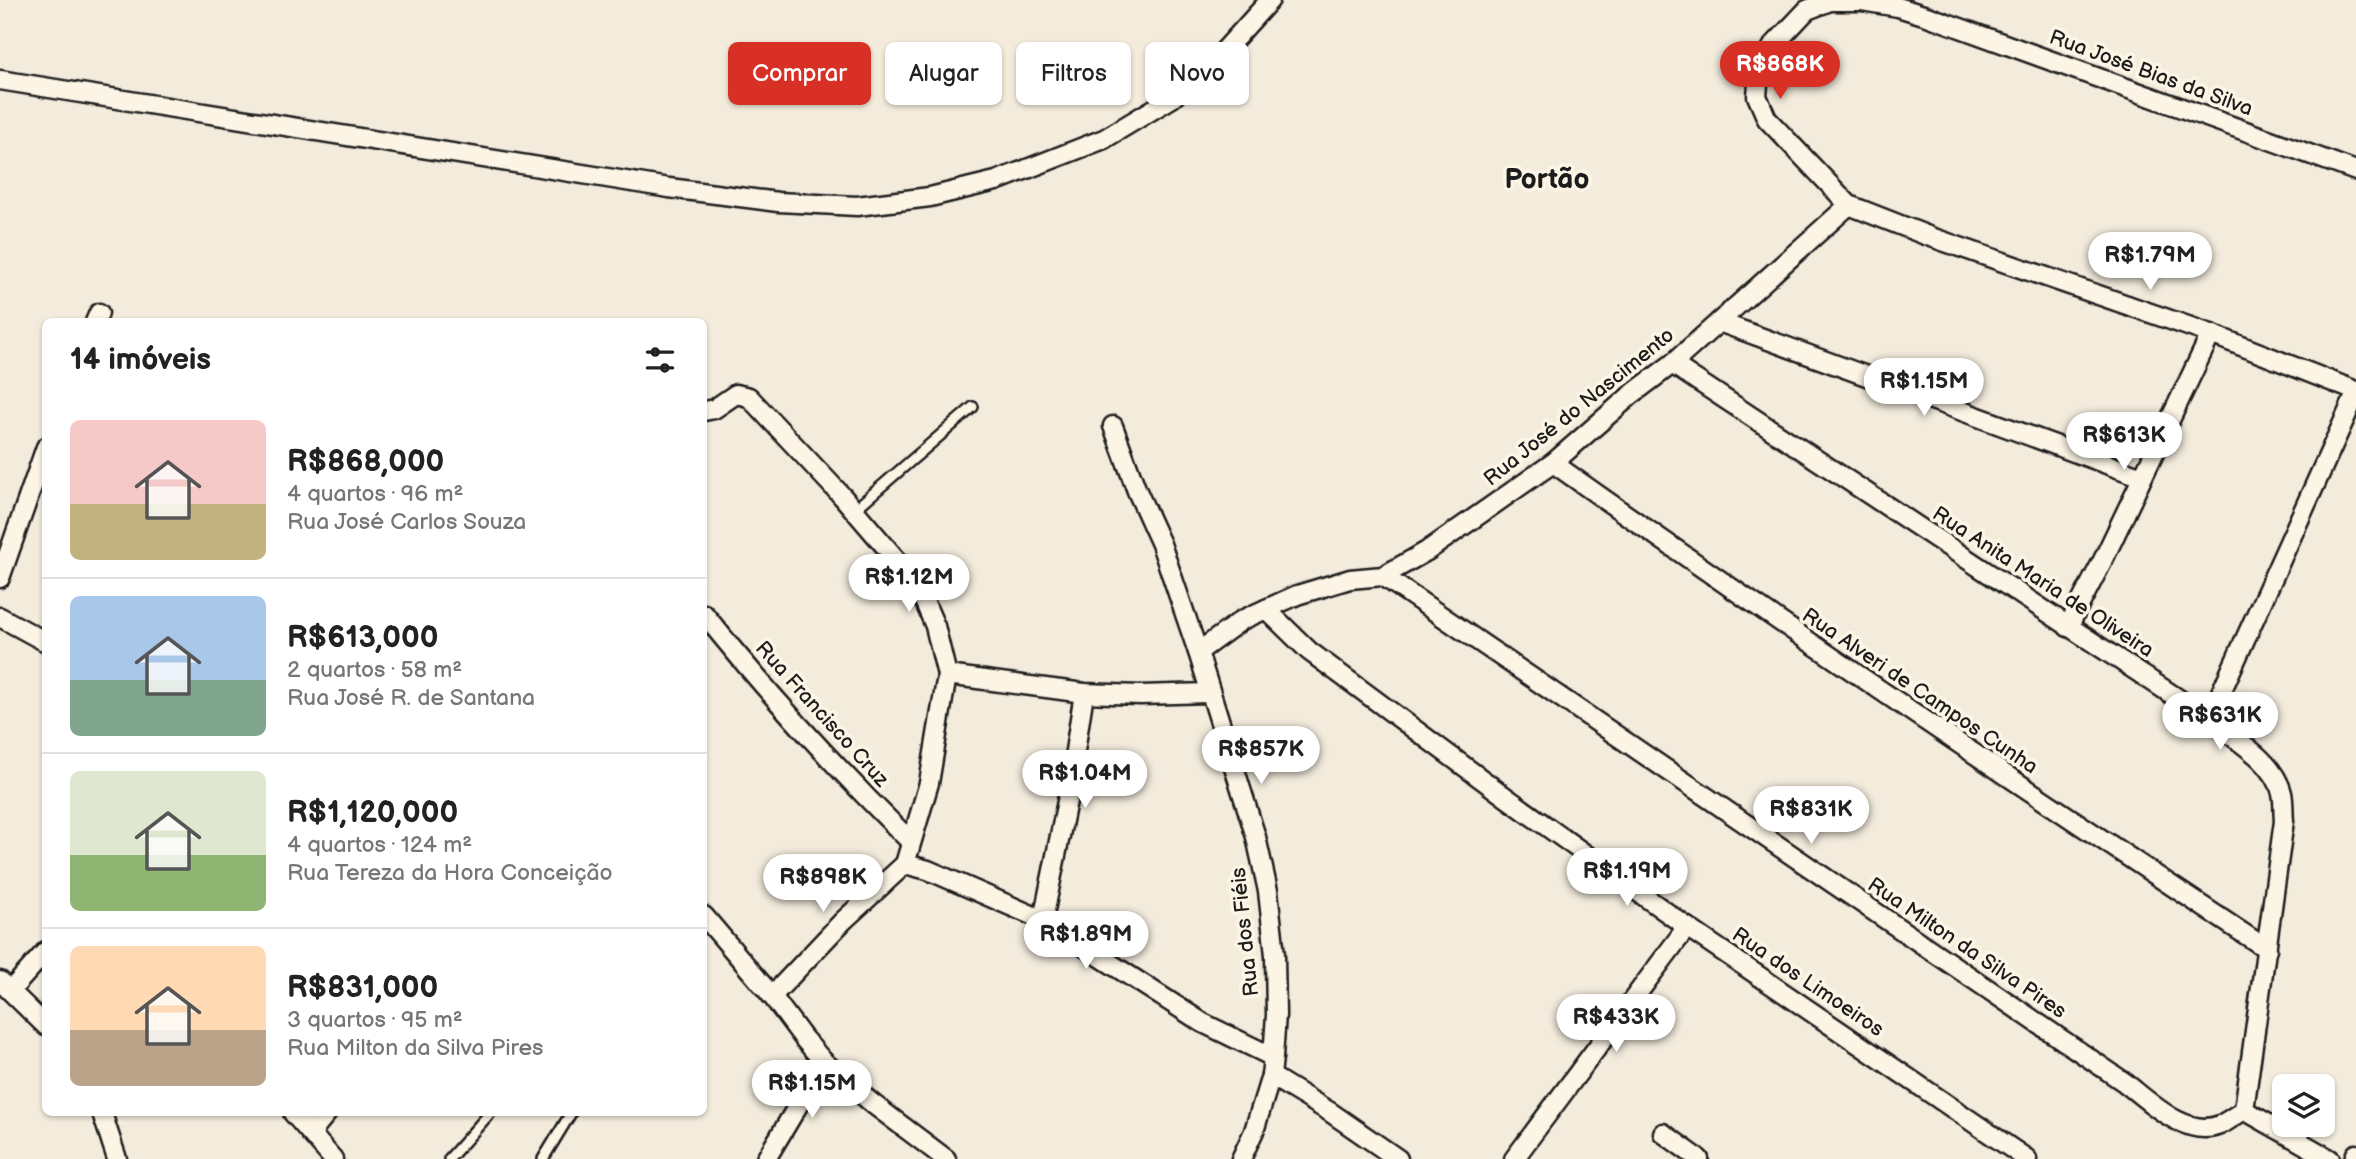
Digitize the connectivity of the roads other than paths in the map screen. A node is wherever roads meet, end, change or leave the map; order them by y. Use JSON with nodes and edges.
{"nodes":[{"id":1,"x":1270,"y":0,"type":"edge"},
{"id":2,"x":0,"y":80,"type":"edge"},
{"id":3,"x":2356,"y":171,"type":"edge"},
{"id":4,"x":1849,"y":205,"type":"junction"},
{"id":5,"x":1718,"y":322,"type":"junction"},
{"id":6,"x":2211,"y":334,"type":"junction"},
{"id":7,"x":1672,"y":363,"type":"junction"},
{"id":8,"x":2356,"y":392,"type":"edge"},
{"id":9,"x":973,"y":407,"type":"dead end"},
{"id":10,"x":707,"y":410,"type":"edge"},
{"id":11,"x":1113,"y":426,"type":"dead end"},
{"id":12,"x":42,"y":458,"type":"edge"},
{"id":13,"x":1553,"y":463,"type":"junction"},
{"id":14,"x":2143,"y":477,"type":"junction"},
{"id":15,"x":854,"y":510,"type":"junction"},
{"id":16,"x":1383,"y":576,"type":"junction"},
{"id":17,"x":0,"y":578,"type":"edge"},
{"id":18,"x":1266,"y":608,"type":"junction"},
{"id":19,"x":0,"y":617,"type":"edge"},
{"id":20,"x":707,"y":618,"type":"edge"},
{"id":21,"x":2068,"y":627,"type":"junction"},
{"id":22,"x":42,"y":640,"type":"edge"},
{"id":23,"x":1198,"y":652,"type":"junction"},
{"id":24,"x":947,"y":676,"type":"junction"},
{"id":25,"x":1084,"y":693,"type":"junction"},
{"id":26,"x":1209,"y":693,"type":"junction"},
{"id":27,"x":2209,"y":719,"type":"junction"},
{"id":28,"x":910,"y":841,"type":"junction"},
{"id":29,"x":905,"y":864,"type":"junction"},
{"id":30,"x":707,"y":920,"type":"edge"},
{"id":31,"x":1043,"y":920,"type":"junction"},
{"id":32,"x":1687,"y":927,"type":"junction"},
{"id":33,"x":2267,"y":949,"type":"junction"},
{"id":34,"x":42,"y":954,"type":"edge"},
{"id":35,"x":5,"y":985,"type":"edge"},
{"id":36,"x":772,"y":996,"type":"junction"},
{"id":37,"x":42,"y":1022,"type":"edge"},
{"id":38,"x":1273,"y":1057,"type":"junction"},
{"id":39,"x":824,"y":1062,"type":"junction"},
{"id":40,"x":1271,"y":1076,"type":"junction"},
{"id":41,"x":2244,"y":1111,"type":"junction"},
{"id":42,"x":103,"y":1116,"type":"edge"},
{"id":43,"x":296,"y":1116,"type":"edge"},
{"id":44,"x":324,"y":1116,"type":"edge"},
{"id":45,"x":487,"y":1116,"type":"edge"},
{"id":46,"x":569,"y":1116,"type":"edge"},
{"id":47,"x":311,"y":1132,"type":"junction"},
{"id":48,"x":1663,"y":1133,"type":"dead end"},
{"id":49,"x":2356,"y":1154,"type":"edge"},
{"id":50,"x":117,"y":1159,"type":"edge"},
{"id":51,"x":333,"y":1159,"type":"edge"},
{"id":52,"x":449,"y":1159,"type":"edge"},
{"id":53,"x":543,"y":1159,"type":"edge"},
{"id":54,"x":766,"y":1159,"type":"edge"},
{"id":55,"x":946,"y":1159,"type":"edge"},
{"id":56,"x":1241,"y":1159,"type":"edge"},
{"id":57,"x":1398,"y":1159,"type":"edge"},
{"id":58,"x":1514,"y":1159,"type":"edge"},
{"id":59,"x":1699,"y":1159,"type":"edge"},
{"id":60,"x":2027,"y":1159,"type":"edge"},
{"id":61,"x":2330,"y":1159,"type":"edge"},
{"id":62,"x":2354,"y":1159,"type":"edge"}],
"edges":[{"from":1,"to":2,"type":"street"},
{"from":3,"to":4,"type":"street","name":"Rua José Bias da Silva"},
{"from":4,"to":5,"type":"street","name":"Rua José do Nascimento"},
{"from":4,"to":6,"type":"street"},
{"from":5,"to":7,"type":"street","name":"Rua José do Nascimento"},
{"from":5,"to":14,"type":"street"},
{"from":6,"to":8,"type":"street"},
{"from":6,"to":14,"type":"street"},
{"from":7,"to":13,"type":"street","name":"Rua José do Nascimento"},
{"from":7,"to":21,"type":"street","name":"Rua Anita Maria de Oliveira"},
{"from":8,"to":27,"type":"street"},
{"from":9,"to":15,"type":"lane"},
{"from":10,"to":15,"type":"street"},
{"from":11,"to":23,"type":"street","name":"Rua dos Fiéis"},
{"from":12,"to":17,"type":"street"},
{"from":13,"to":16,"type":"street","name":"Rua José do Nascimento"},
{"from":13,"to":33,"type":"street","name":"Rua Alveri de Campos Cunha"},
{"from":14,"to":21,"type":"street"},
{"from":15,"to":24,"type":"street"},
{"from":16,"to":18,"type":"street","name":"Rua José do Nascimento"},
{"from":16,"to":41,"type":"street","name":"Rua Milton da Silva Pires"},
{"from":18,"to":23,"type":"street","name":"Rua José do Nascimento"},
{"from":18,"to":32,"type":"street","name":"Rua dos Limoeiros"},
{"from":19,"to":22,"type":"street"},
{"from":20,"to":28,"type":"street","name":"Rua Francisco Cruz"},
{"from":21,"to":27,"type":"street","name":"Rua Anita Maria de Oliveira"},
{"from":23,"to":26,"type":"street","name":"Rua dos Fiéis"},
{"from":24,"to":25,"type":"street"},
{"from":24,"to":28,"type":"street"},
{"from":25,"to":26,"type":"street"},
{"from":25,"to":31,"type":"street"},
{"from":26,"to":38,"type":"street","name":"Rua dos Fiéis"},
{"from":27,"to":33,"type":"street","name":"Rua Anita Maria de Oliveira"},
{"from":28,"to":29,"type":"street"},
{"from":29,"to":31,"type":"street"},
{"from":29,"to":36,"type":"street"},
{"from":30,"to":36,"type":"street"},
{"from":31,"to":38,"type":"street"},
{"from":32,"to":58,"type":"street"},
{"from":32,"to":60,"type":"street","name":"Rua dos Limoeiros"},
{"from":33,"to":41,"type":"street","name":"Rua Anita Maria de Oliveira"},
{"from":34,"to":35,"type":"street"},
{"from":35,"to":37,"type":"street"},
{"from":36,"to":39,"type":"street"},
{"from":38,"to":40,"type":"street","name":"Rua dos Fiéis"},
{"from":39,"to":54,"type":"street"},
{"from":39,"to":55,"type":"street"},
{"from":40,"to":56,"type":"street","name":"Rua dos Fiéis"},
{"from":40,"to":57,"type":"street"},
{"from":41,"to":61,"type":"street"},
{"from":42,"to":50,"type":"street"},
{"from":43,"to":47,"type":"street"},
{"from":44,"to":47,"type":"street"},
{"from":45,"to":52,"type":"lane"},
{"from":46,"to":53,"type":"lane"},
{"from":47,"to":51,"type":"street"},
{"from":48,"to":59,"type":"street"},
{"from":49,"to":62,"type":"street"}]}
